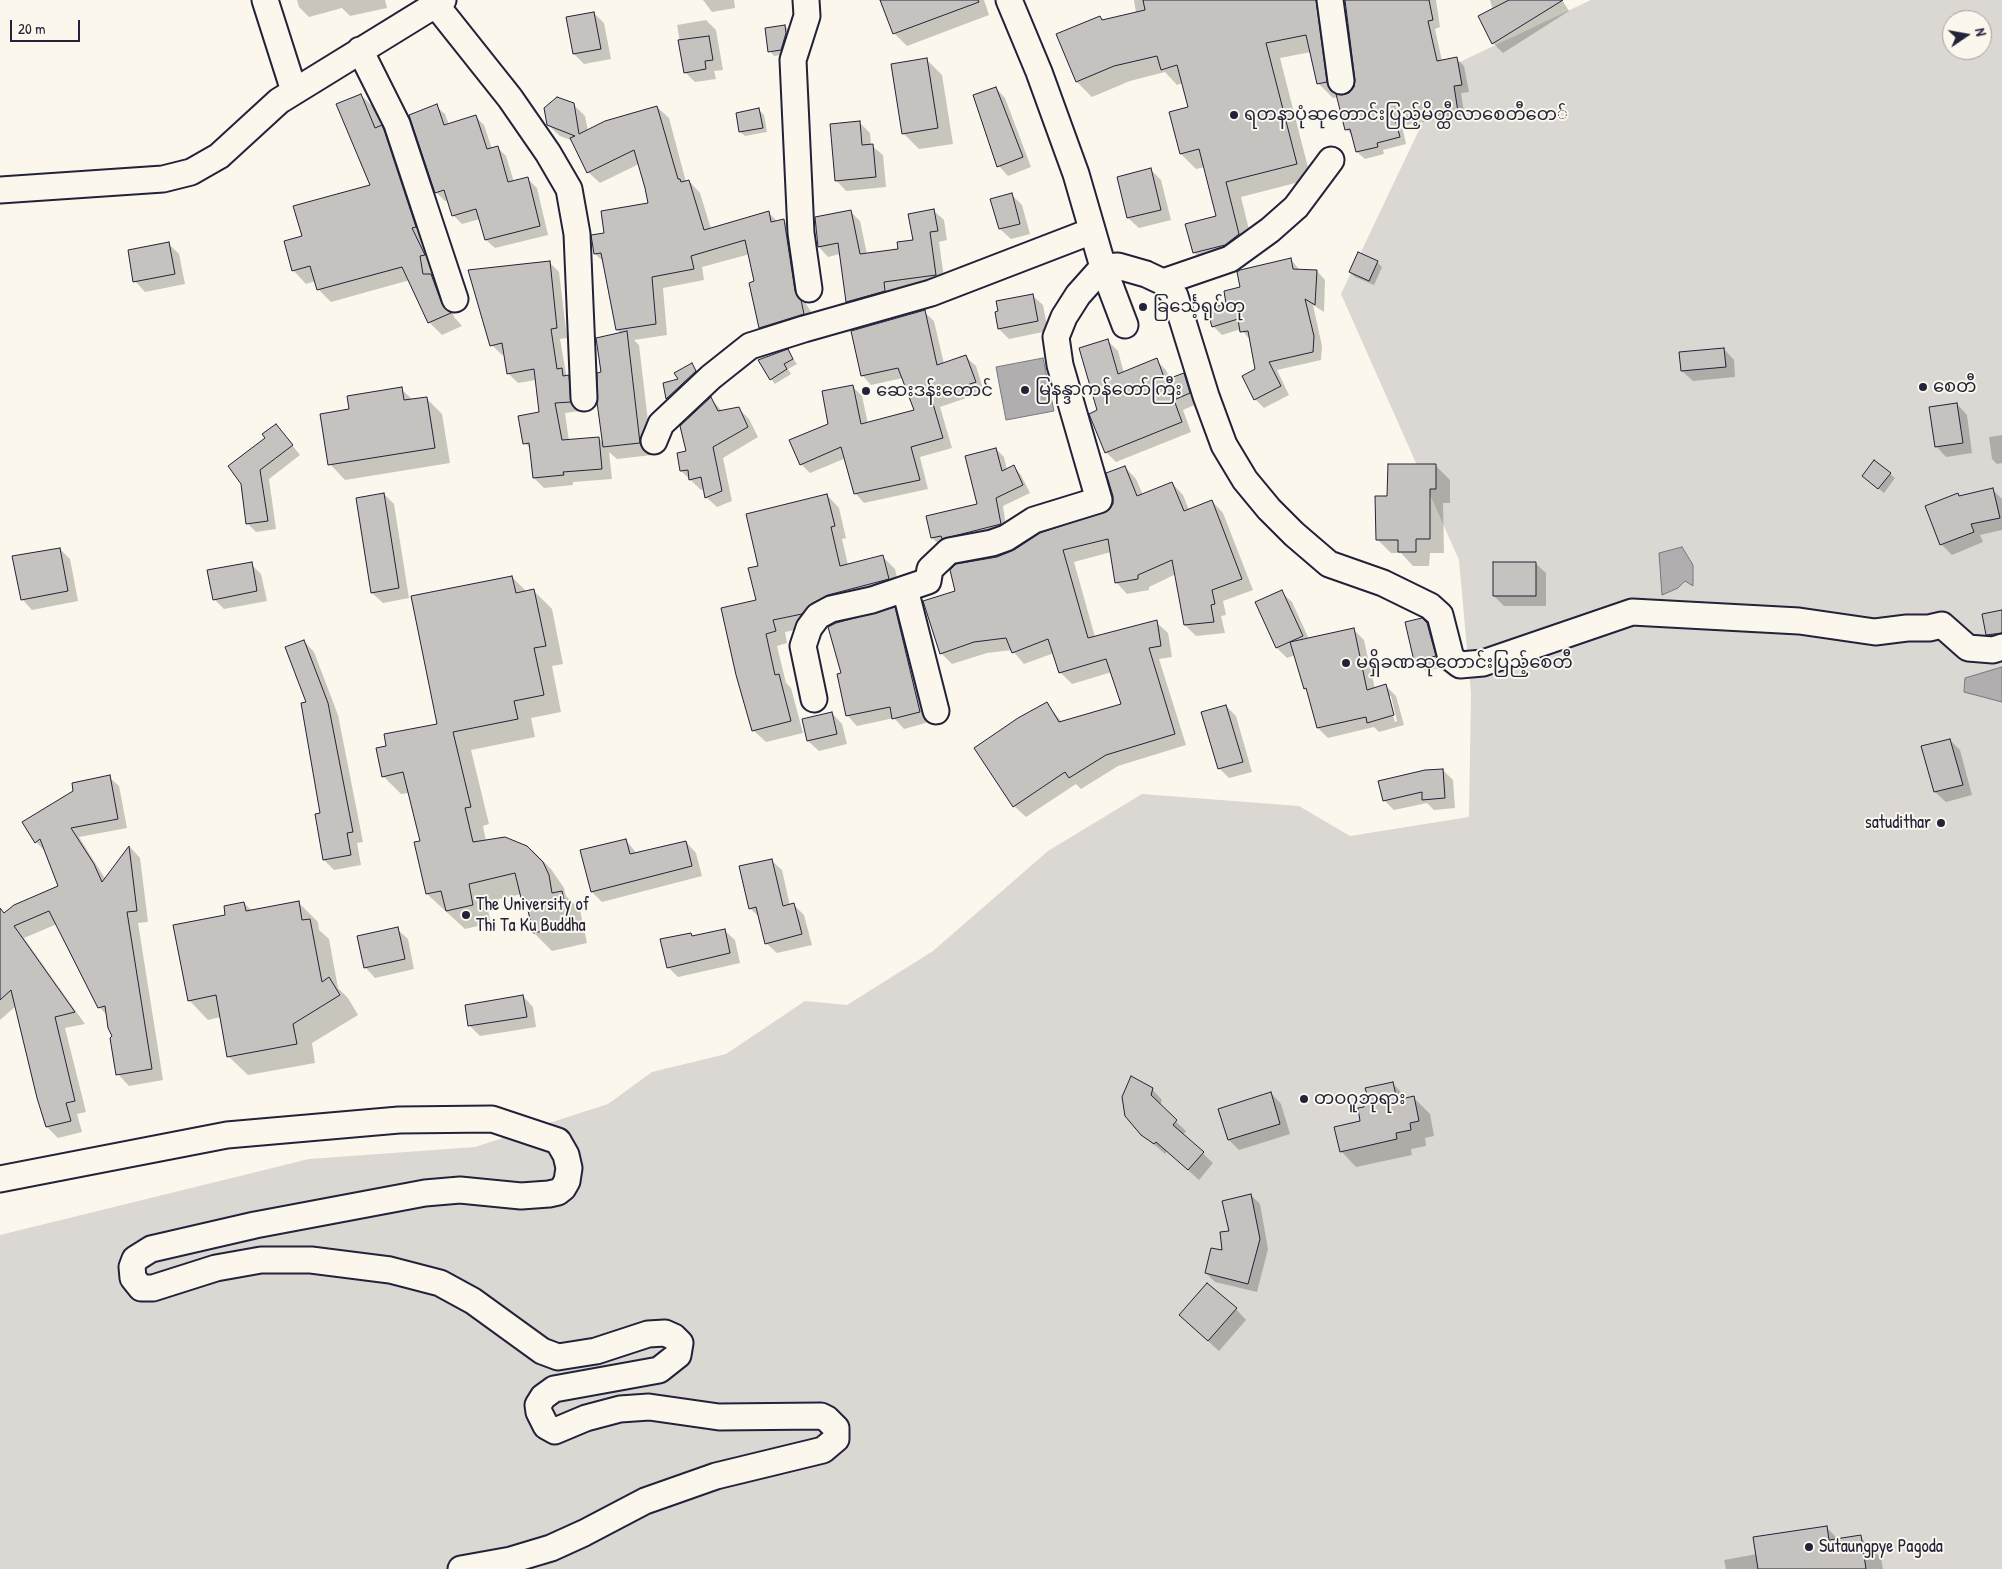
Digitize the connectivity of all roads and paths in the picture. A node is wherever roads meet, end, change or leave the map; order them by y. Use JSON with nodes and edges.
{"nodes":[{"id":1,"x":265,"y":0,"type":"edge"},
{"id":2,"x":806,"y":0,"type":"edge"},
{"id":3,"x":1009,"y":0,"type":"edge"},
{"id":4,"x":1330,"y":0,"type":"edge"},
{"id":5,"x":437,"y":2,"type":"edge"},
{"id":6,"x":360,"y":50,"type":"junction"},
{"id":7,"x":1342,"y":81,"type":"dead end"},
{"id":8,"x":294,"y":91,"type":"junction"},
{"id":9,"x":1332,"y":160,"type":"dead end"},
{"id":10,"x":0,"y":190,"type":"edge"},
{"id":11,"x":1092,"y":231,"type":"junction"},
{"id":12,"x":1103,"y":267,"type":"junction"},
{"id":13,"x":1163,"y":282,"type":"junction"},
{"id":14,"x":808,"y":289,"type":"dead end"},
{"id":15,"x":455,"y":299,"type":"dead end"},
{"id":16,"x":1125,"y":325,"type":"dead end"},
{"id":17,"x":584,"y":398,"type":"dead end"},
{"id":18,"x":654,"y":441,"type":"dead end"},
{"id":19,"x":905,"y":589,"type":"junction"},
{"id":20,"x":2002,"y":647,"type":"edge"},
{"id":21,"x":814,"y":699,"type":"dead end"},
{"id":22,"x":936,"y":711,"type":"dead end"},
{"id":23,"x":0,"y":1179,"type":"edge"},
{"id":24,"x":461,"y":1569,"type":"edge"}],
"edges":[{"from":1,"to":8,"type":"street"},
{"from":2,"to":14,"type":"street"},
{"from":3,"to":11,"type":"street"},
{"from":4,"to":7,"type":"street"},
{"from":5,"to":6,"type":"street"},
{"from":5,"to":17,"type":"street"},
{"from":6,"to":8,"type":"street"},
{"from":6,"to":15,"type":"street"},
{"from":8,"to":10,"type":"street"},
{"from":9,"to":13,"type":"street"},
{"from":11,"to":12,"type":"street"},
{"from":11,"to":18,"type":"street"},
{"from":12,"to":13,"type":"street"},
{"from":12,"to":16,"type":"street"},
{"from":12,"to":19,"type":"street"},
{"from":13,"to":20,"type":"street"},
{"from":19,"to":21,"type":"street"},
{"from":19,"to":22,"type":"street"},
{"from":23,"to":24,"type":"street"}]}
